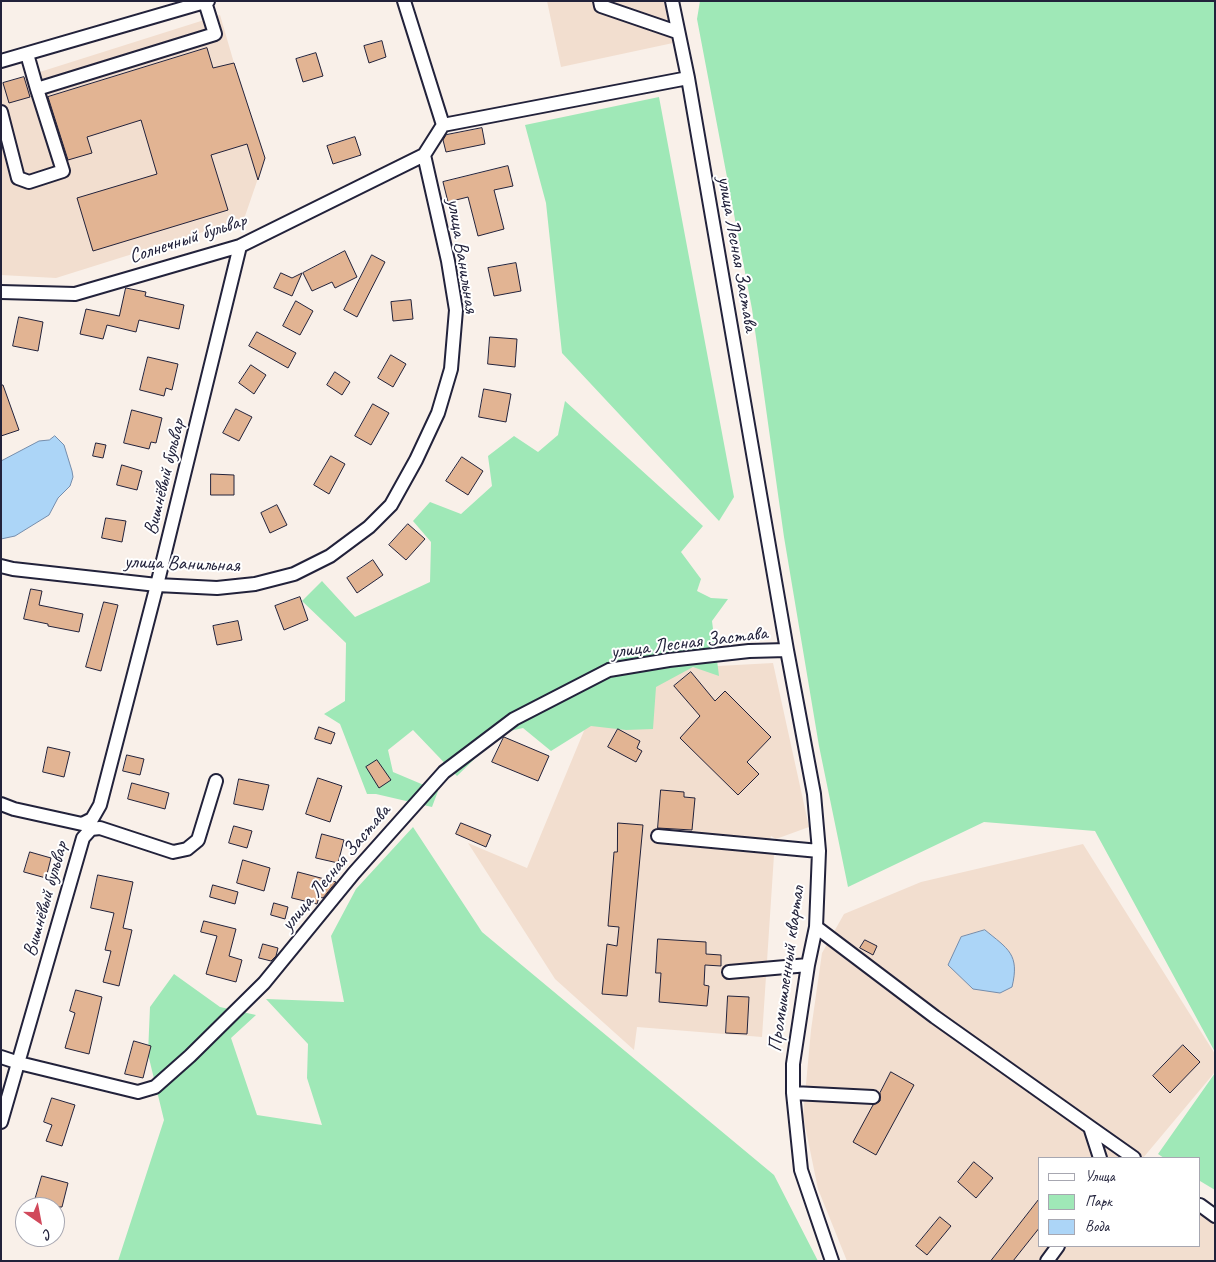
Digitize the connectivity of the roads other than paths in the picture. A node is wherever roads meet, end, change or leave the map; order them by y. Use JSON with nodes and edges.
{"nodes":[{"id":1,"x":404,"y":1,"type":"edge"},
{"id":2,"x":600,"y":1,"type":"edge"},
{"id":3,"x":672,"y":1,"type":"edge"},
{"id":4,"x":206,"y":2,"type":"edge"},
{"id":5,"x":677,"y":32,"type":"junction"},
{"id":6,"x":27,"y":54,"type":"junction"},
{"id":7,"x":1,"y":61,"type":"edge"},
{"id":8,"x":688,"y":78,"type":"junction"},
{"id":9,"x":37,"y":89,"type":"junction"},
{"id":10,"x":1,"y":112,"type":"edge"},
{"id":11,"x":443,"y":125,"type":"junction"},
{"id":12,"x":424,"y":155,"type":"junction"},
{"id":13,"x":240,"y":246,"type":"junction"},
{"id":14,"x":1,"y":292,"type":"edge"},
{"id":15,"x":1,"y":566,"type":"edge"},
{"id":16,"x":157,"y":585,"type":"junction"},
{"id":17,"x":787,"y":650,"type":"junction"},
{"id":18,"x":216,"y":781,"type":"dead end"},
{"id":19,"x":1,"y":804,"type":"edge"},
{"id":20,"x":658,"y":836,"type":"dead end"},
{"id":21,"x":819,"y":851,"type":"junction"},
{"id":22,"x":816,"y":928,"type":"junction"},
{"id":23,"x":808,"y":965,"type":"junction"},
{"id":24,"x":729,"y":972,"type":"dead end"},
{"id":25,"x":1,"y":1057,"type":"edge"},
{"id":26,"x":19,"y":1063,"type":"junction"},
{"id":27,"x":793,"y":1093,"type":"junction"},
{"id":28,"x":873,"y":1097,"type":"dead end"},
{"id":29,"x":1,"y":1122,"type":"edge"},
{"id":30,"x":1090,"y":1127,"type":"junction"},
{"id":31,"x":1100,"y":1157,"type":"edge"},
{"id":32,"x":1133,"y":1157,"type":"edge"},
{"id":33,"x":1201,"y":1206,"type":"edge"},
{"id":34,"x":1215,"y":1216,"type":"edge"},
{"id":35,"x":1057,"y":1247,"type":"edge"},
{"id":36,"x":832,"y":1261,"type":"edge"},
{"id":37,"x":1047,"y":1261,"type":"edge"}],
"edges":[{"from":1,"to":11,"type":"street"},
{"from":2,"to":5,"type":"street"},
{"from":3,"to":5,"type":"street","name":"улица Лесная Застава"},
{"from":4,"to":6,"type":"street"},
{"from":4,"to":9,"type":"street"},
{"from":5,"to":8,"type":"street","name":"улица Лесная Застава"},
{"from":6,"to":7,"type":"street"},
{"from":6,"to":9,"type":"street"},
{"from":8,"to":11,"type":"street"},
{"from":8,"to":17,"type":"street","name":"улица Лесная Застава"},
{"from":9,"to":10,"type":"street"},
{"from":11,"to":12,"type":"street"},
{"from":12,"to":13,"type":"street","name":"Солнечный бульвар"},
{"from":12,"to":16,"type":"street","name":"улица Ванильная"},
{"from":13,"to":14,"type":"street","name":"Солнечный бульвар"},
{"from":13,"to":16,"type":"street","name":"Вишнёвый бульвар"},
{"from":15,"to":16,"type":"street","name":"улица Ванильная"},
{"from":16,"to":19,"type":"street","name":"Вишнёвый бульвар"},
{"from":17,"to":21,"type":"street","name":"Промышленный квартал"},
{"from":17,"to":26,"type":"street","name":"улица Лесная Застава"},
{"from":18,"to":26,"type":"street","name":"Вишнёвый бульвар"},
{"from":20,"to":21,"type":"street"},
{"from":21,"to":22,"type":"street","name":"Промышленный квартал"},
{"from":22,"to":23,"type":"street","name":"Промышленный квартал"},
{"from":22,"to":30,"type":"street"},
{"from":23,"to":24,"type":"street"},
{"from":23,"to":27,"type":"street","name":"Промышленный квартал"},
{"from":25,"to":26,"type":"street","name":"улица Лесная Застава"},
{"from":26,"to":29,"type":"street","name":"Вишнёвый бульвар"},
{"from":27,"to":28,"type":"street"},
{"from":27,"to":36,"type":"street","name":"Промышленный квартал"},
{"from":30,"to":31,"type":"street"},
{"from":30,"to":32,"type":"street"},
{"from":33,"to":34,"type":"street"},
{"from":35,"to":37,"type":"street"}]}
